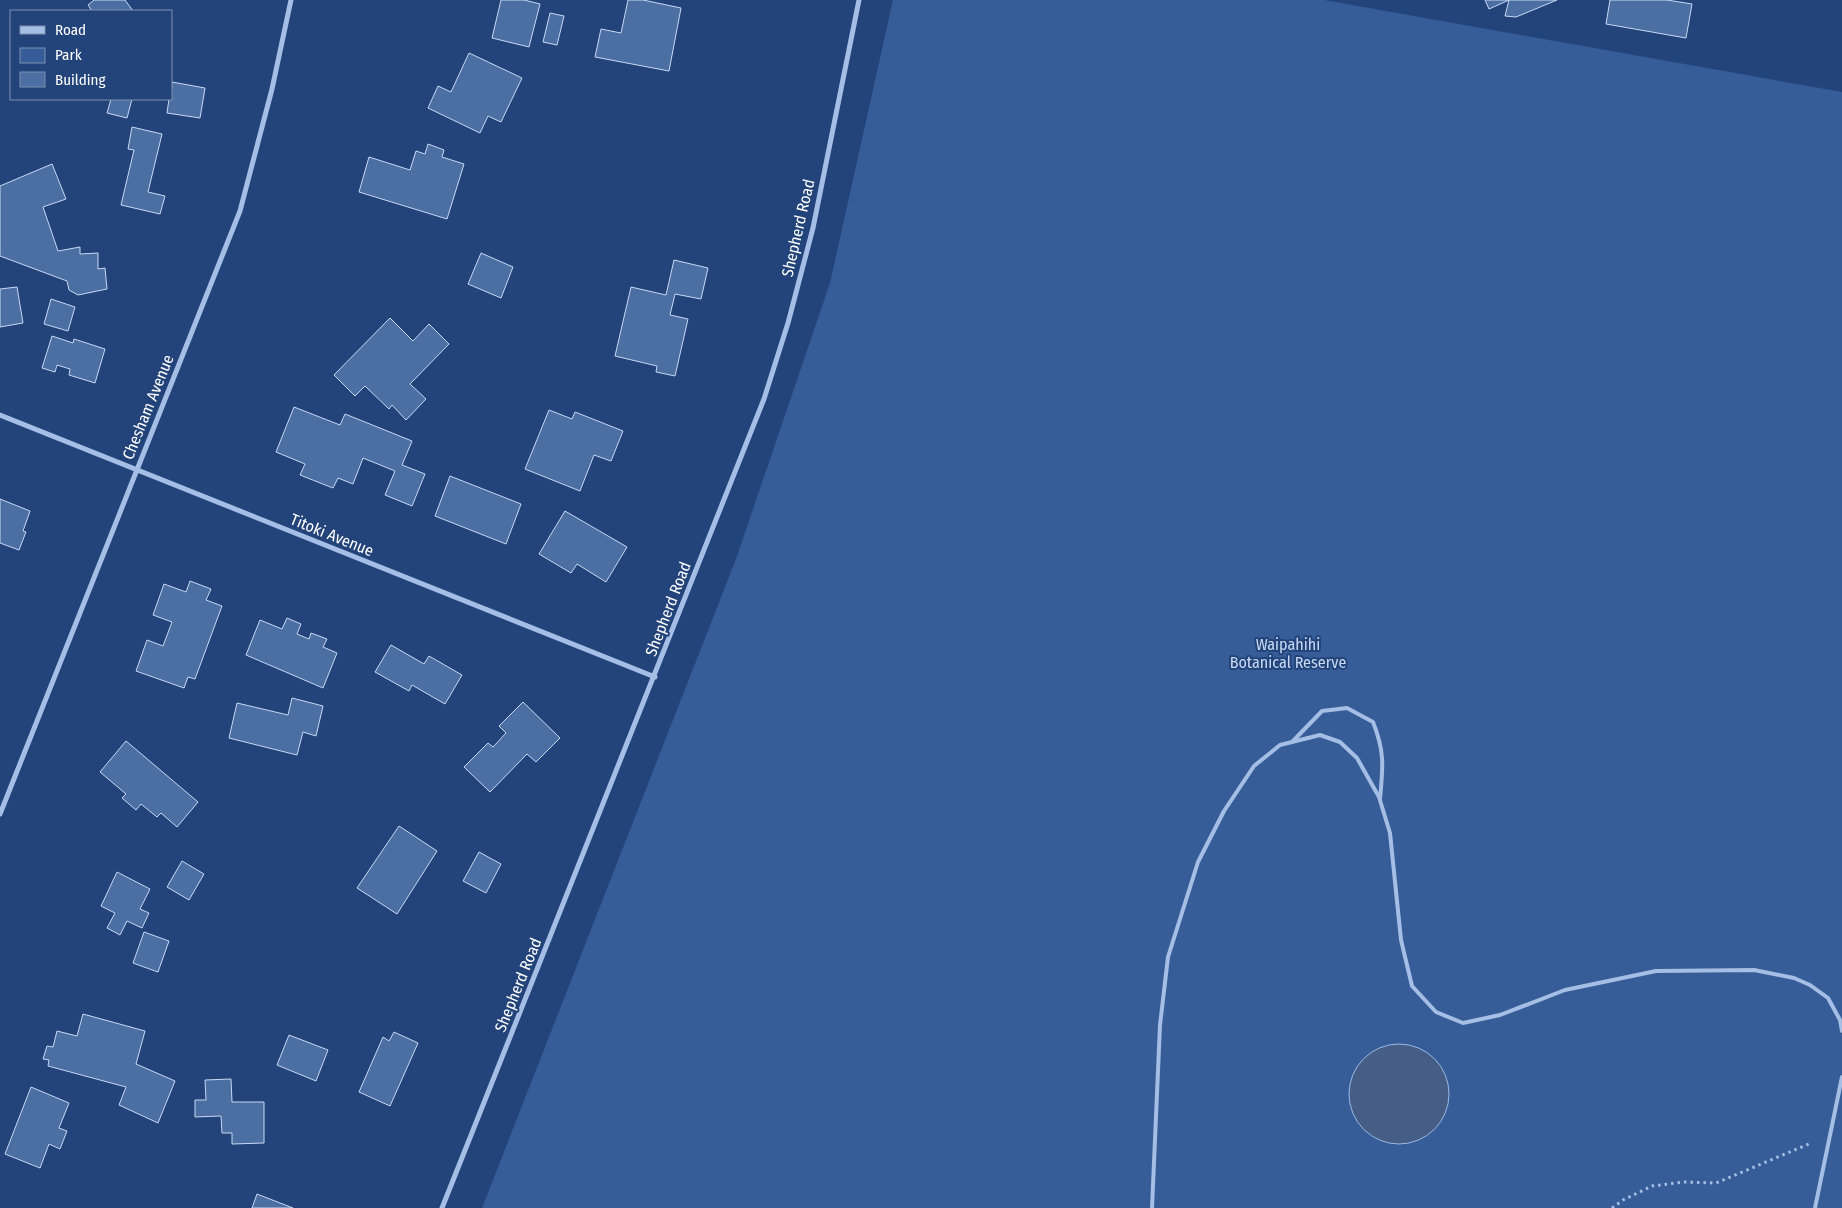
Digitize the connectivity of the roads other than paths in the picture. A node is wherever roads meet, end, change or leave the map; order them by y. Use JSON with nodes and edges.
{"nodes":[{"id":1,"x":291,"y":0,"type":"edge"},
{"id":2,"x":859,"y":0,"type":"edge"},
{"id":3,"x":0,"y":416,"type":"edge"},
{"id":4,"x":136,"y":470,"type":"junction"},
{"id":5,"x":655,"y":677,"type":"junction"},
{"id":6,"x":1293,"y":741,"type":"junction"},
{"id":7,"x":1380,"y":801,"type":"junction"},
{"id":8,"x":0,"y":814,"type":"edge"},
{"id":9,"x":1842,"y":1031,"type":"edge"},
{"id":10,"x":1842,"y":1077,"type":"edge"},
{"id":11,"x":442,"y":1208,"type":"edge"},
{"id":12,"x":1152,"y":1208,"type":"edge"},
{"id":13,"x":1815,"y":1208,"type":"edge"}],
"edges":[{"from":1,"to":4,"type":"street","name":"Chesham Avenue"},
{"from":2,"to":5,"type":"street","name":"Shepherd Road"},
{"from":3,"to":4,"type":"street","name":"Titoki Avenue"},
{"from":4,"to":5,"type":"street","name":"Titoki Avenue"},
{"from":4,"to":8,"type":"street","name":"Chesham Avenue"},
{"from":5,"to":11,"type":"street","name":"Shepherd Road"},
{"from":6,"to":7,"type":"lane"},
{"from":6,"to":7,"type":"lane"},
{"from":6,"to":12,"type":"lane"},
{"from":7,"to":9,"type":"lane"},
{"from":10,"to":13,"type":"lane"}]}
